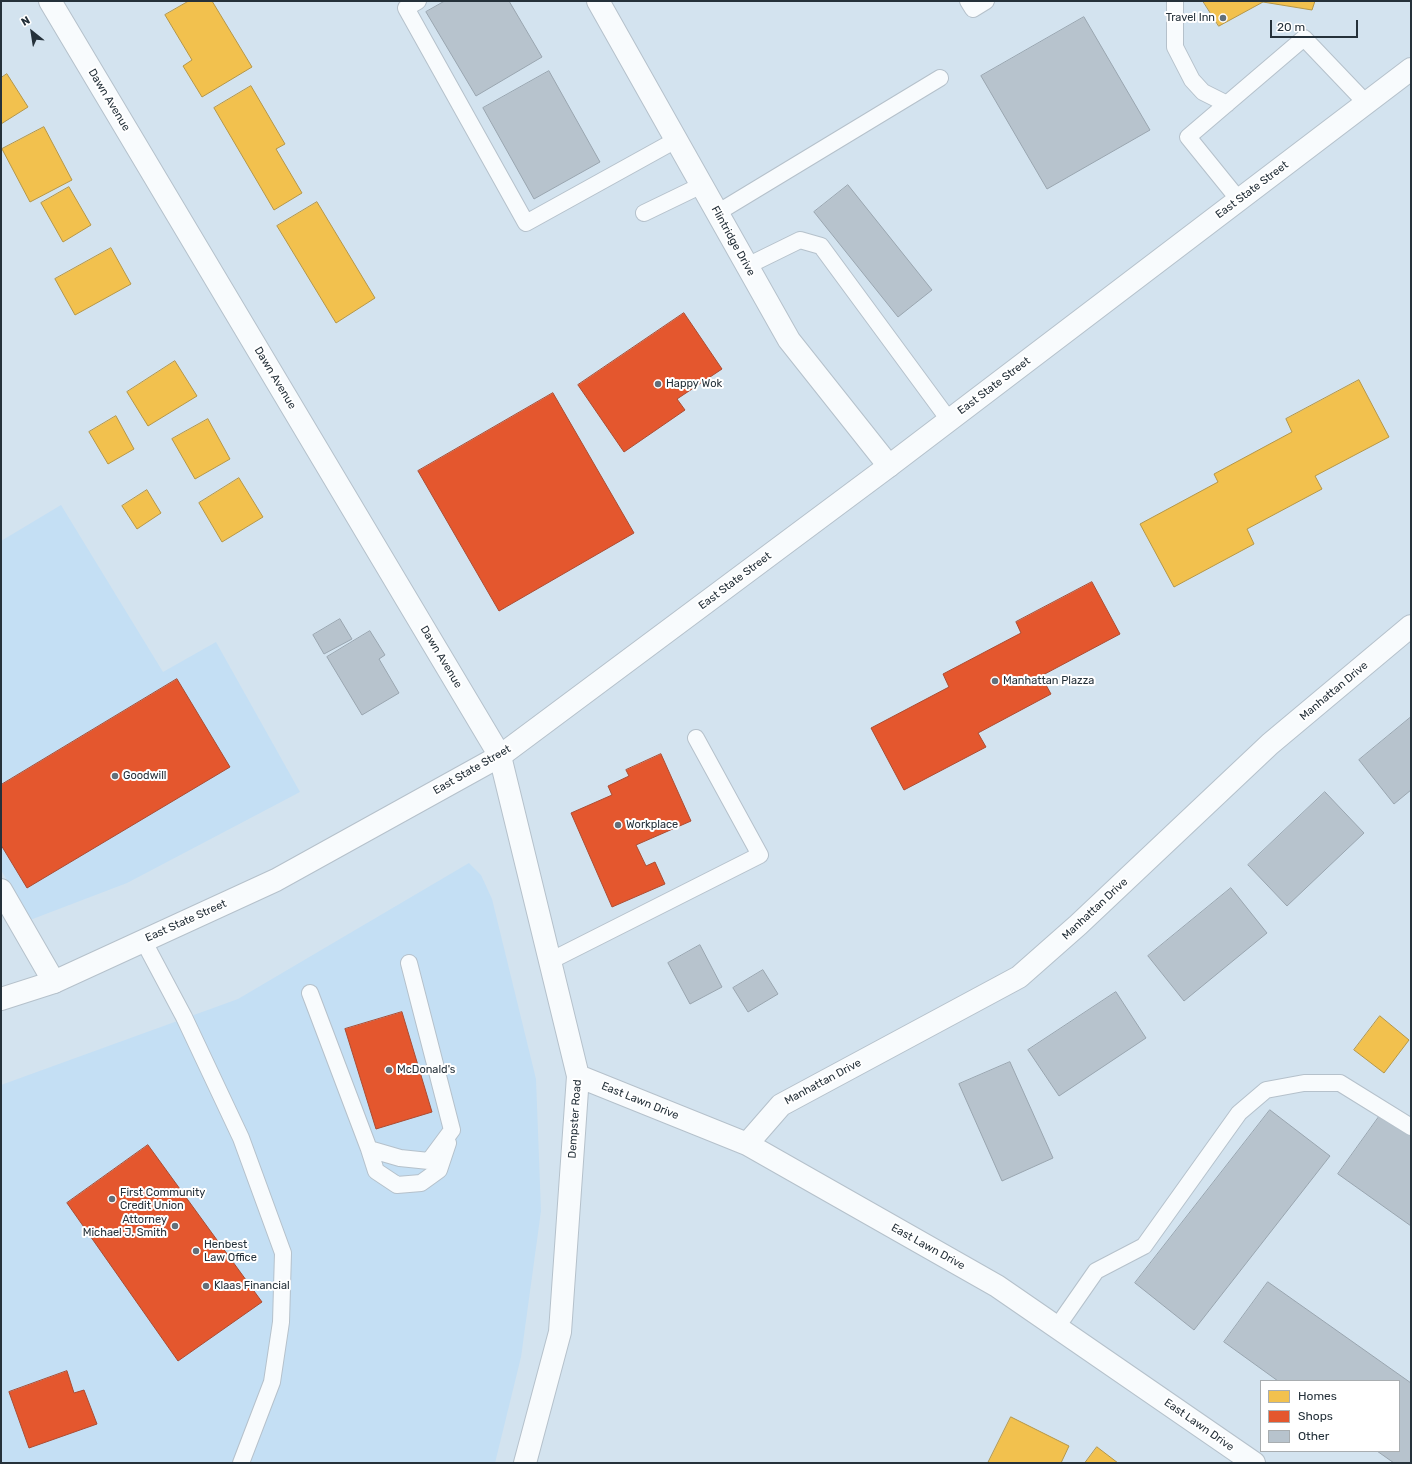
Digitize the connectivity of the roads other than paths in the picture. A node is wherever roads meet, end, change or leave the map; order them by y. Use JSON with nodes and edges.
{"nodes":[{"id":1,"x":50,"y":1,"type":"edge"},
{"id":2,"x":418,"y":1,"type":"edge"},
{"id":3,"x":598,"y":1,"type":"edge"},
{"id":4,"x":968,"y":1,"type":"edge"},
{"id":5,"x":986,"y":1,"type":"edge"},
{"id":6,"x":1175,"y":1,"type":"edge"},
{"id":7,"x":1411,"y":69,"type":"edge"},
{"id":8,"x":940,"y":78,"type":"dead end"},
{"id":9,"x":1366,"y":103,"type":"junction"},
{"id":10,"x":1227,"y":104,"type":"junction"},
{"id":11,"x":676,"y":140,"type":"junction"},
{"id":12,"x":702,"y":185,"type":"junction"},
{"id":13,"x":1239,"y":200,"type":"junction"},
{"id":14,"x":644,"y":213,"type":"dead end"},
{"id":15,"x":717,"y":213,"type":"junction"},
{"id":16,"x":747,"y":266,"type":"junction"},
{"id":17,"x":949,"y":420,"type":"junction"},
{"id":18,"x":889,"y":466,"type":"junction"},
{"id":19,"x":1411,"y":626,"type":"edge"},
{"id":20,"x":696,"y":738,"type":"dead end"},
{"id":21,"x":500,"y":756,"type":"junction"},
{"id":22,"x":1,"y":890,"type":"edge"},
{"id":23,"x":144,"y":940,"type":"junction"},
{"id":24,"x":550,"y":961,"type":"junction"},
{"id":25,"x":409,"y":963,"type":"dead end"},
{"id":26,"x":54,"y":982,"type":"junction"},
{"id":27,"x":310,"y":993,"type":"dead end"},
{"id":28,"x":1,"y":999,"type":"edge"},
{"id":29,"x":578,"y":1076,"type":"junction"},
{"id":30,"x":1411,"y":1127,"type":"edge"},
{"id":31,"x":452,"y":1130,"type":"junction"},
{"id":32,"x":747,"y":1144,"type":"junction"},
{"id":33,"x":369,"y":1149,"type":"junction"},
{"id":34,"x":1056,"y":1327,"type":"junction"},
{"id":35,"x":241,"y":1463,"type":"edge"},
{"id":36,"x":525,"y":1463,"type":"edge"},
{"id":37,"x":1254,"y":1463,"type":"edge"}],
"edges":[{"from":1,"to":21,"type":"street","name":"Dawn Avenue"},
{"from":2,"to":11,"type":"lane"},
{"from":3,"to":11,"type":"street","name":"Flintridge Drive"},
{"from":4,"to":5,"type":"lane"},
{"from":6,"to":10,"type":"lane"},
{"from":7,"to":9,"type":"street","name":"East State Street"},
{"from":8,"to":15,"type":"lane"},
{"from":9,"to":10,"type":"lane"},
{"from":9,"to":13,"type":"street","name":"East State Street"},
{"from":10,"to":13,"type":"lane"},
{"from":11,"to":12,"type":"street","name":"Flintridge Drive"},
{"from":12,"to":14,"type":"lane"},
{"from":12,"to":15,"type":"street","name":"Flintridge Drive"},
{"from":13,"to":17,"type":"street","name":"East State Street"},
{"from":15,"to":16,"type":"street","name":"Flintridge Drive"},
{"from":16,"to":17,"type":"lane"},
{"from":16,"to":18,"type":"street","name":"Flintridge Drive"},
{"from":17,"to":18,"type":"street","name":"East State Street"},
{"from":18,"to":21,"type":"street","name":"East State Street"},
{"from":19,"to":32,"type":"street","name":"Manhattan Drive"},
{"from":20,"to":24,"type":"lane"},
{"from":21,"to":23,"type":"street","name":"East State Street"},
{"from":21,"to":24,"type":"street","name":"Dempster Road"},
{"from":22,"to":26,"type":"street"},
{"from":23,"to":26,"type":"street","name":"East State Street"},
{"from":23,"to":35,"type":"lane"},
{"from":24,"to":29,"type":"street","name":"Dempster Road"},
{"from":25,"to":31,"type":"lane"},
{"from":26,"to":28,"type":"street","name":"East State Street"},
{"from":27,"to":33,"type":"lane"},
{"from":29,"to":32,"type":"street","name":"East Lawn Drive"},
{"from":29,"to":36,"type":"street","name":"Dempster Road"},
{"from":30,"to":34,"type":"lane"},
{"from":31,"to":33,"type":"lane"},
{"from":31,"to":33,"type":"lane"},
{"from":32,"to":34,"type":"street","name":"East Lawn Drive"},
{"from":34,"to":37,"type":"street","name":"East Lawn Drive"}]}
